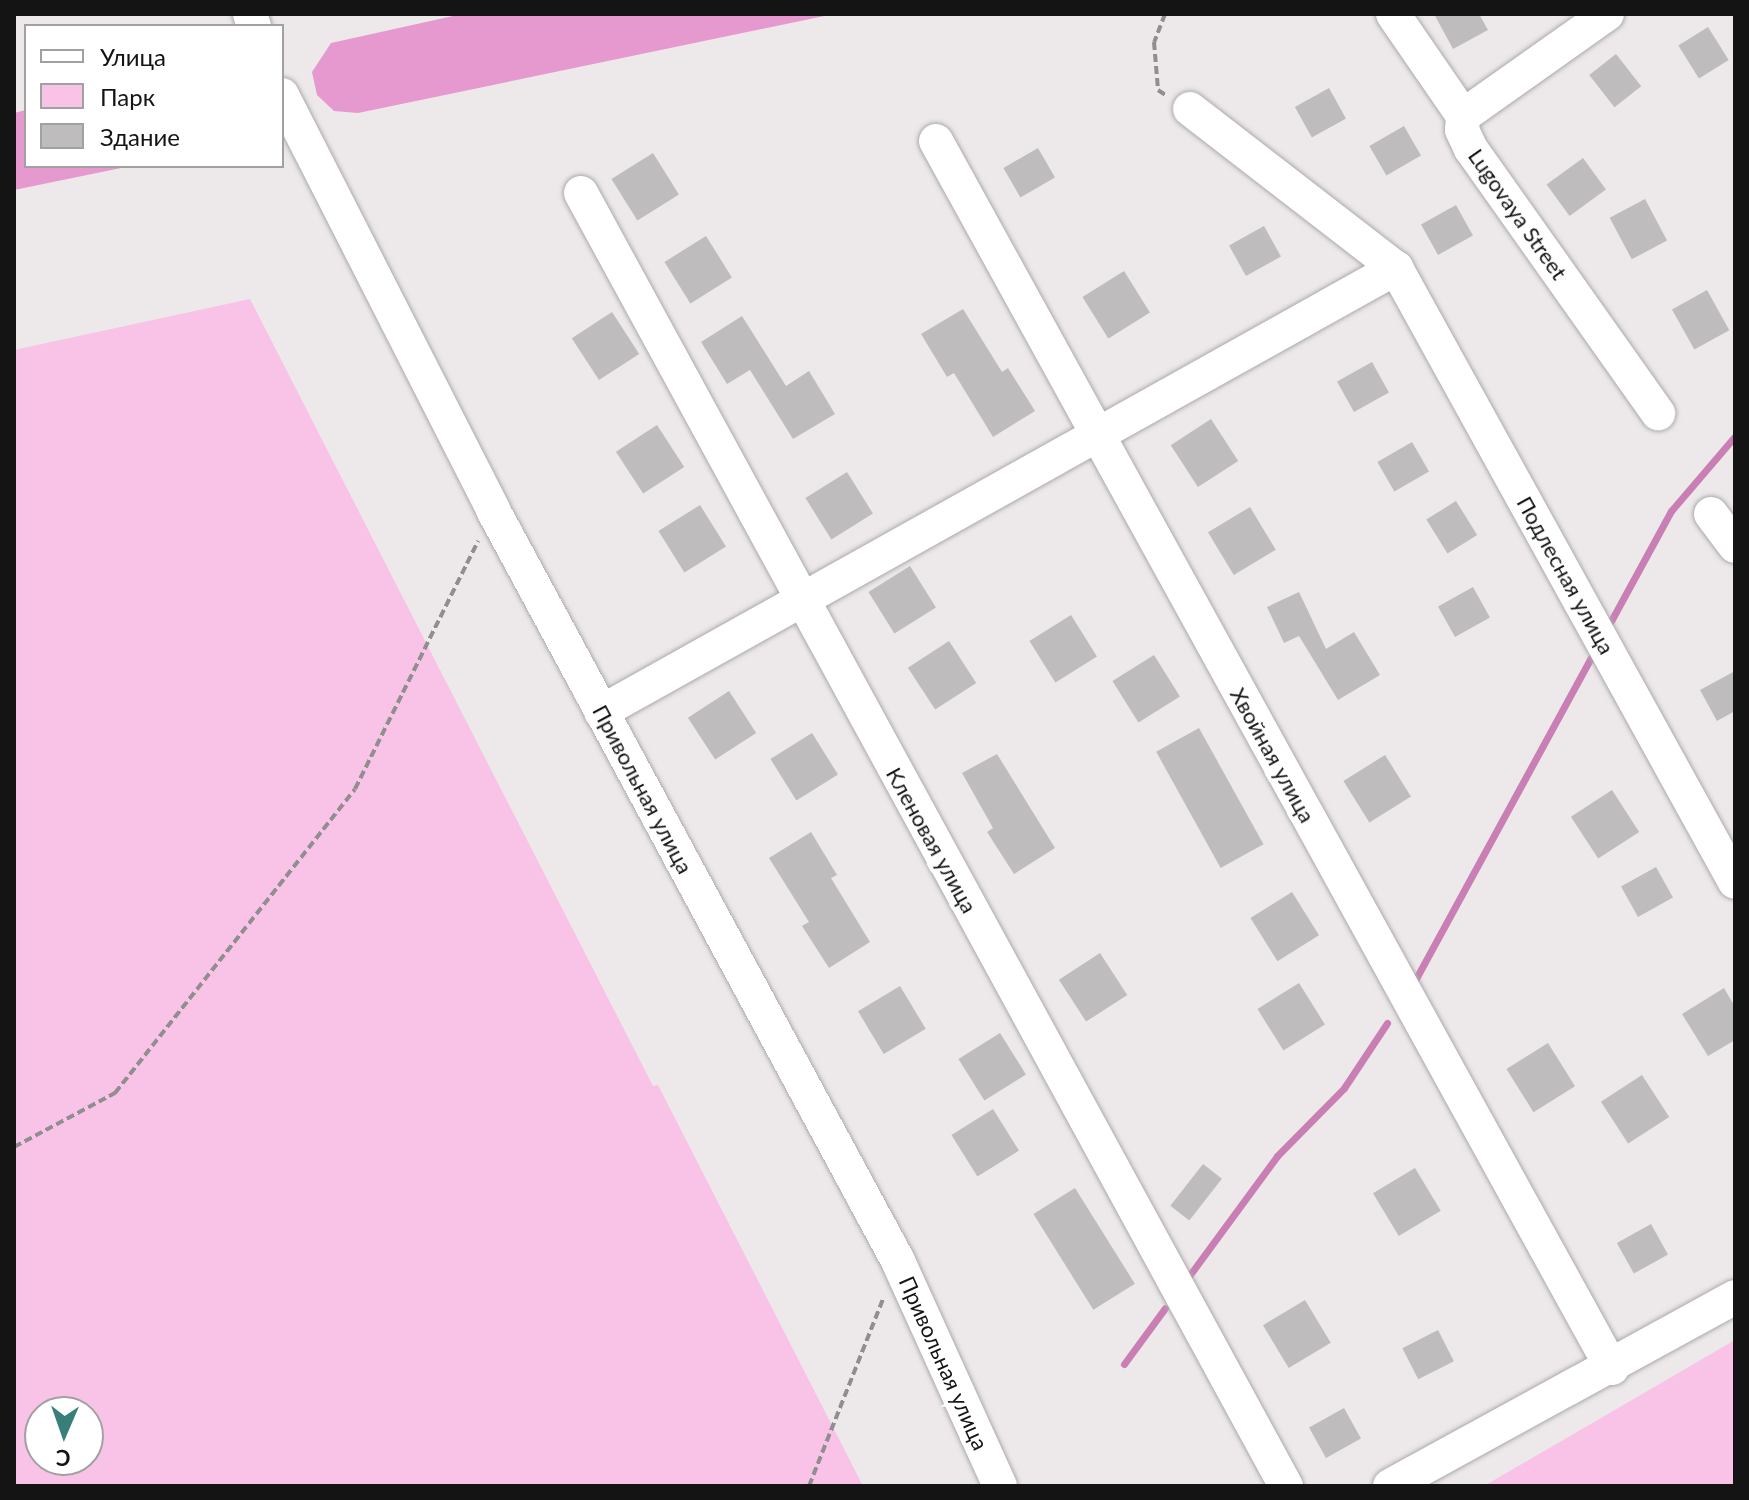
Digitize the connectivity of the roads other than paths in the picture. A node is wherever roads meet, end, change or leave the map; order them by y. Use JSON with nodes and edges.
{"nodes":[{"id":1,"x":1393,"y":14,"type":"edge"},
{"id":2,"x":1607,"y":14,"type":"edge"},
{"id":3,"x":284,"y":99,"type":"edge"},
{"id":4,"x":1190,"y":109,"type":"road end"},
{"id":5,"x":1463,"y":116,"type":"junction"},
{"id":6,"x":936,"y":141,"type":"dead end"},
{"id":7,"x":581,"y":193,"type":"dead end"},
{"id":8,"x":1396,"y":268,"type":"junction"},
{"id":9,"x":1658,"y":413,"type":"dead end"},
{"id":10,"x":1094,"y":433,"type":"junction"},
{"id":11,"x":1711,"y":514,"type":"dead end"},
{"id":12,"x":1735,"y":546,"type":"edge"},
{"id":13,"x":801,"y":601,"type":"junction"},
{"id":14,"x":601,"y":712,"type":"junction"},
{"id":15,"x":1735,"y":882,"type":"edge"},
{"id":16,"x":1735,"y":1297,"type":"edge"},
{"id":17,"x":1612,"y":1368,"type":"junction"},
{"id":18,"x":1000,"y":1486,"type":"edge"},
{"id":19,"x":1286,"y":1486,"type":"edge"},
{"id":20,"x":1390,"y":1486,"type":"edge"}],
"edges":[{"from":1,"to":5,"type":"street","name":"Lugovaya Street"},
{"from":2,"to":5,"type":"street"},
{"from":3,"to":14,"type":"street","name":"Привольная улица"},
{"from":4,"to":8,"type":"street"},
{"from":5,"to":9,"type":"street","name":"Lugovaya Street"},
{"from":6,"to":10,"type":"street","name":"Хвойная улица"},
{"from":7,"to":13,"type":"street","name":"Кленовая улица"},
{"from":8,"to":10,"type":"street"},
{"from":8,"to":15,"type":"street","name":"Подлесная улица"},
{"from":10,"to":13,"type":"street"},
{"from":10,"to":17,"type":"street","name":"Хвойная улица"},
{"from":11,"to":12,"type":"street"},
{"from":13,"to":14,"type":"street"},
{"from":13,"to":19,"type":"street","name":"Кленовая улица"},
{"from":14,"to":18,"type":"street","name":"Привольная улица"},
{"from":16,"to":17,"type":"street"},
{"from":17,"to":20,"type":"street"}]}
